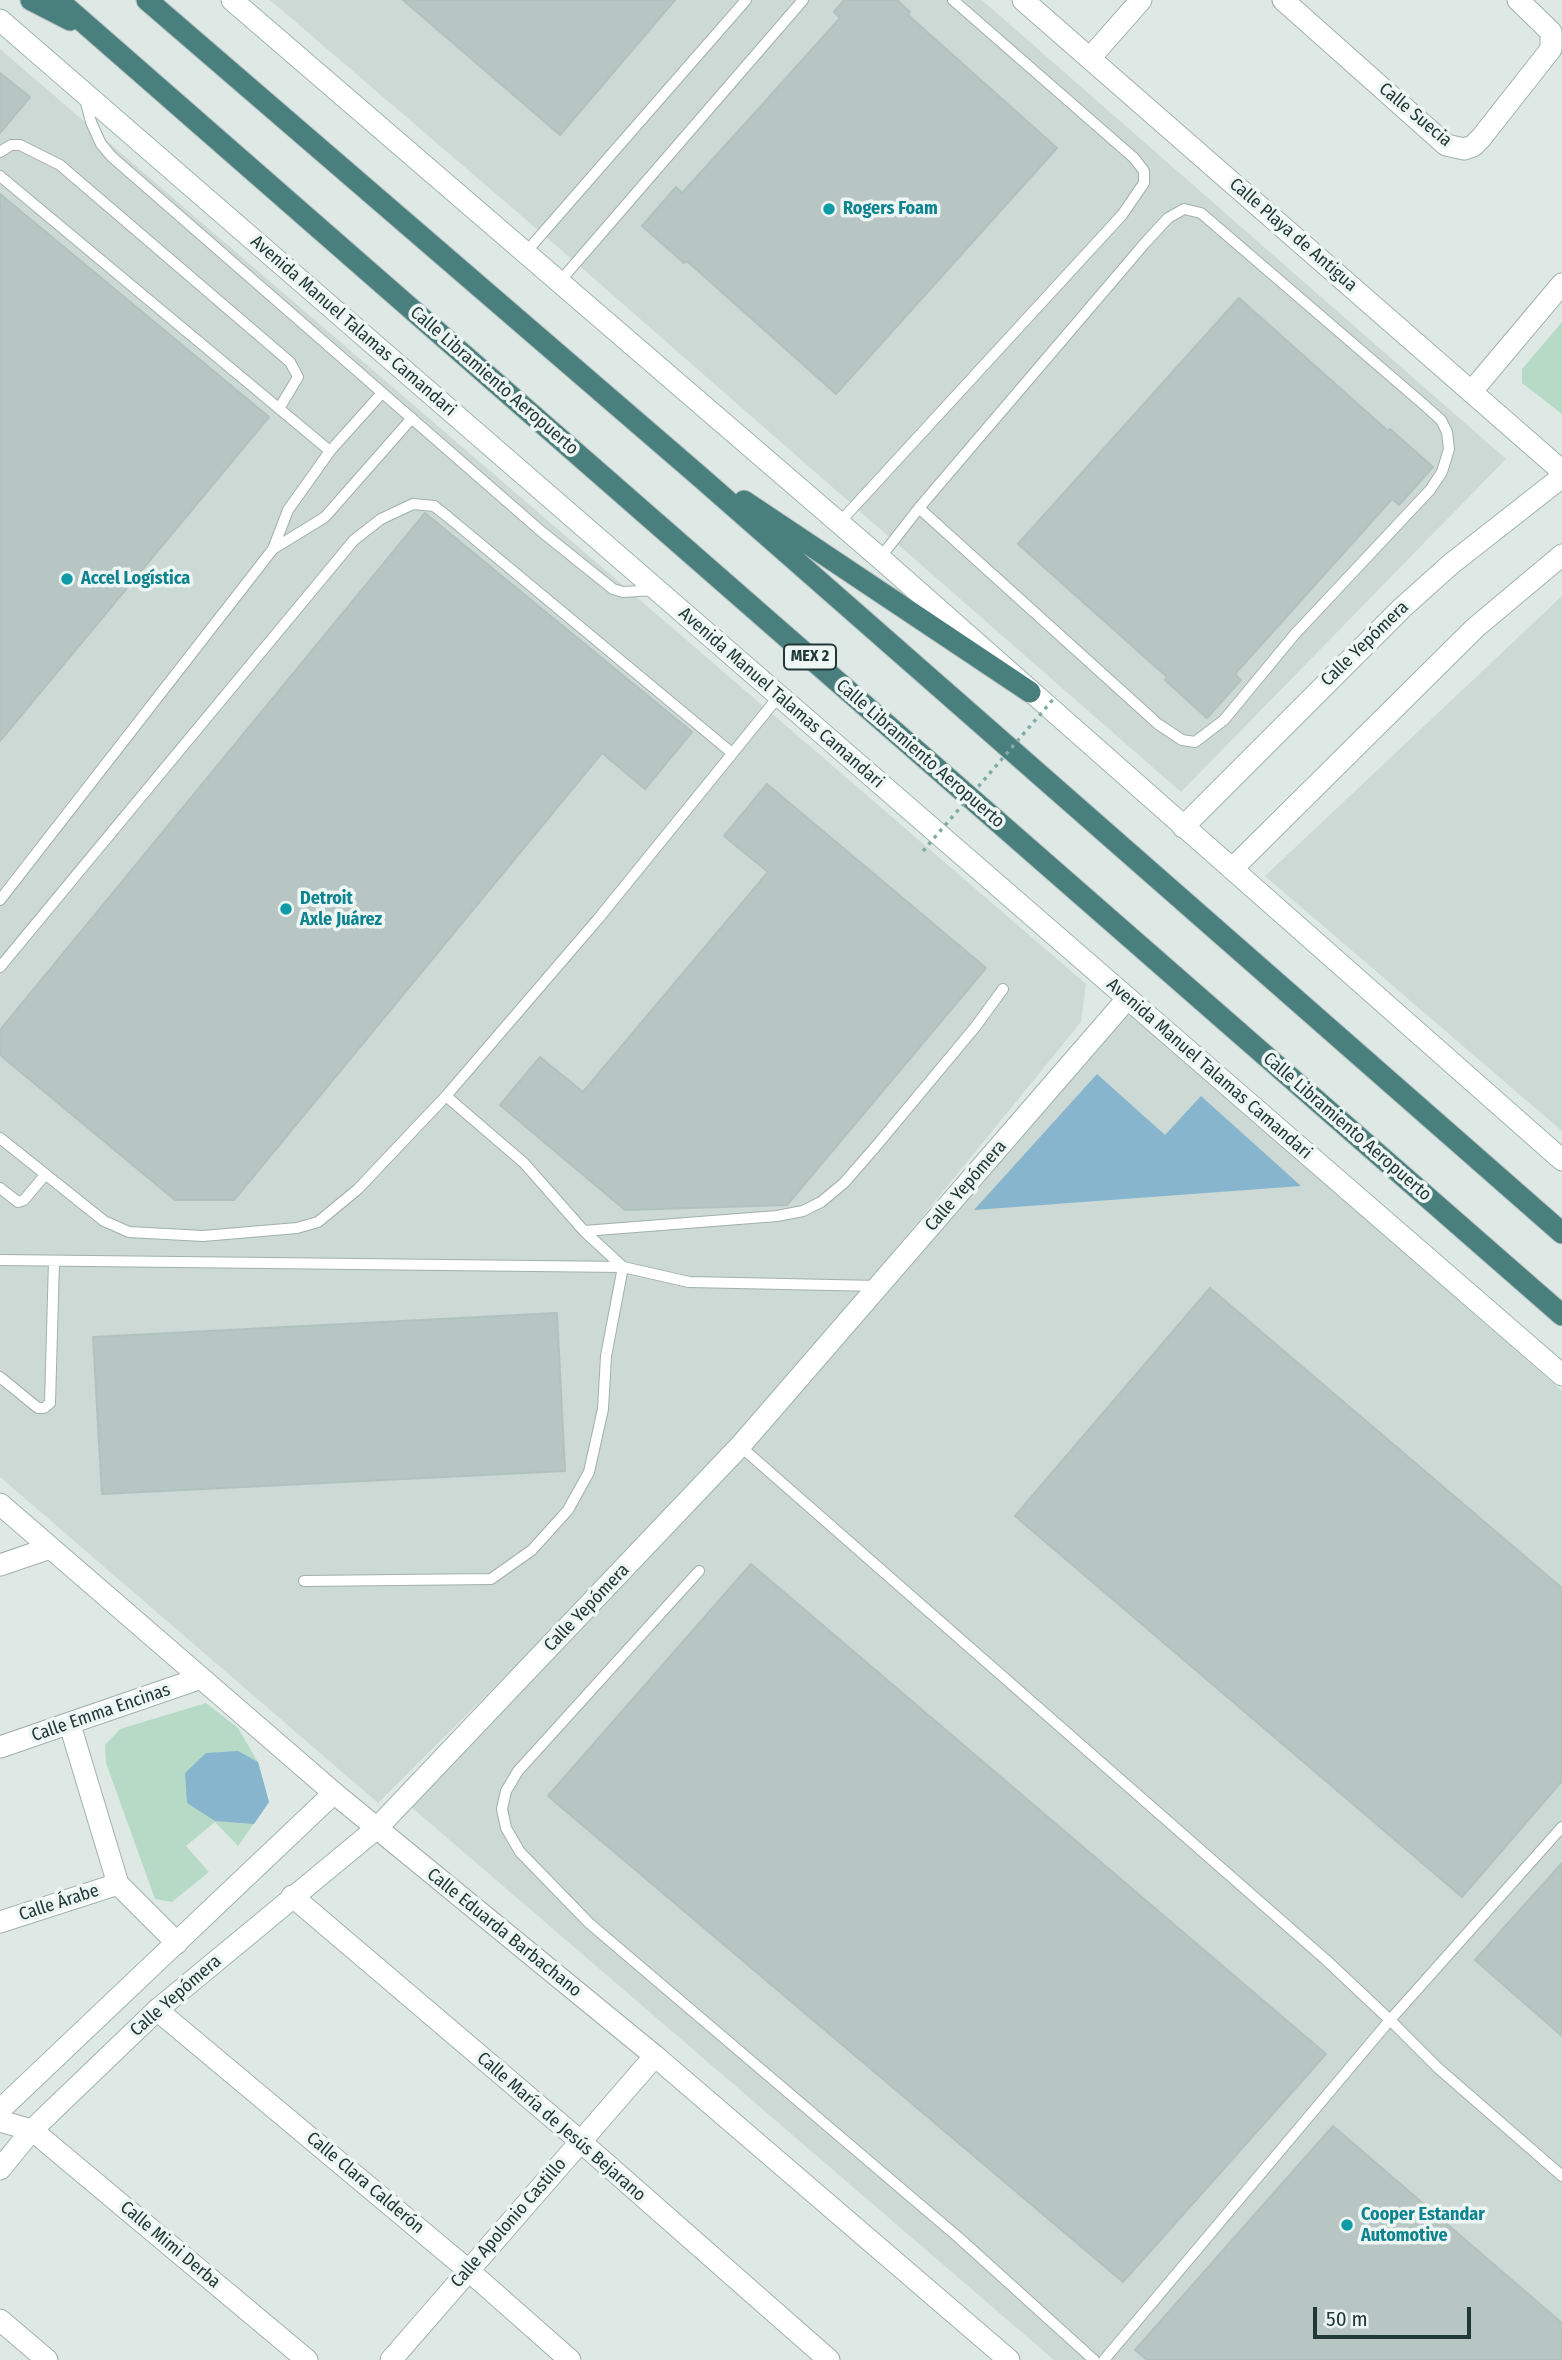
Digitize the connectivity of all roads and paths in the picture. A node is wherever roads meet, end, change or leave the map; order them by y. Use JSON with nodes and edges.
{"nodes":[{"id":1,"x":31,"y":0,"type":"edge"},
{"id":2,"x":58,"y":0,"type":"edge"},
{"id":3,"x":148,"y":0,"type":"edge"},
{"id":4,"x":232,"y":0,"type":"edge"},
{"id":5,"x":746,"y":0,"type":"edge"},
{"id":6,"x":803,"y":0,"type":"edge"},
{"id":7,"x":953,"y":0,"type":"edge"},
{"id":8,"x":1023,"y":0,"type":"edge"},
{"id":9,"x":1141,"y":0,"type":"edge"},
{"id":10,"x":1283,"y":0,"type":"edge"},
{"id":11,"x":1518,"y":0,"type":"edge"},
{"id":12,"x":0,"y":20,"type":"edge"},
{"id":13,"x":94,"y":32,"type":"junction"},
{"id":14,"x":1090,"y":58,"type":"junction"},
{"id":15,"x":83,"y":92,"type":"junction"},
{"id":16,"x":0,"y":152,"type":"edge"},
{"id":17,"x":0,"y":176,"type":"edge"},
{"id":18,"x":527,"y":251,"type":"junction"},
{"id":19,"x":561,"y":280,"type":"junction"},
{"id":20,"x":1562,"y":284,"type":"edge"},
{"id":21,"x":1472,"y":391,"type":"junction"},
{"id":22,"x":382,"y":393,"type":"junction"},
{"id":23,"x":280,"y":407,"type":"junction"},
{"id":24,"x":412,"y":418,"type":"junction"},
{"id":25,"x":330,"y":451,"type":"junction"},
{"id":26,"x":672,"y":453,"type":"junction"},
{"id":27,"x":1562,"y":471,"type":"edge"},
{"id":28,"x":1562,"y":477,"type":"edge"},
{"id":29,"x":919,"y":509,"type":"junction"},
{"id":30,"x":839,"y":523,"type":"junction"},
{"id":31,"x":273,"y":549,"type":"junction"},
{"id":32,"x":1562,"y":555,"type":"edge"},
{"id":33,"x":880,"y":558,"type":"junction"},
{"id":34,"x":657,"y":590,"type":"junction"},
{"id":35,"x":1030,"y":692,"type":"junction"},
{"id":36,"x":779,"y":696,"type":"junction"},
{"id":37,"x":1056,"y":696,"type":"dead end"},
{"id":38,"x":732,"y":753,"type":"junction"},
{"id":39,"x":1183,"y":827,"type":"junction"},
{"id":40,"x":923,"y":851,"type":"dead end"},
{"id":41,"x":1232,"y":869,"type":"junction"},
{"id":42,"x":0,"y":900,"type":"edge"},
{"id":43,"x":0,"y":967,"type":"edge"},
{"id":44,"x":1003,"y":989,"type":"dead end"},
{"id":45,"x":1127,"y":999,"type":"junction"},
{"id":46,"x":446,"y":1096,"type":"junction"},
{"id":47,"x":0,"y":1138,"type":"edge"},
{"id":48,"x":1562,"y":1160,"type":"edge"},
{"id":49,"x":45,"y":1175,"type":"junction"},
{"id":50,"x":0,"y":1188,"type":"edge"},
{"id":51,"x":584,"y":1231,"type":"junction"},
{"id":52,"x":1562,"y":1233,"type":"edge"},
{"id":53,"x":0,"y":1260,"type":"edge"},
{"id":54,"x":54,"y":1261,"type":"junction"},
{"id":55,"x":623,"y":1267,"type":"junction"},
{"id":56,"x":880,"y":1286,"type":"junction"},
{"id":57,"x":1562,"y":1315,"type":"edge"},
{"id":58,"x":1562,"y":1375,"type":"edge"},
{"id":59,"x":0,"y":1377,"type":"edge"},
{"id":60,"x":740,"y":1446,"type":"junction"},
{"id":61,"x":0,"y":1504,"type":"edge"},
{"id":62,"x":50,"y":1548,"type":"junction"},
{"id":63,"x":0,"y":1565,"type":"edge"},
{"id":64,"x":699,"y":1572,"type":"dead end"},
{"id":65,"x":304,"y":1581,"type":"dead end"},
{"id":66,"x":201,"y":1678,"type":"junction"},
{"id":67,"x":70,"y":1724,"type":"junction"},
{"id":68,"x":0,"y":1747,"type":"edge"},
{"id":69,"x":334,"y":1793,"type":"junction"},
{"id":70,"x":1562,"y":1827,"type":"edge"},
{"id":71,"x":377,"y":1828,"type":"junction"},
{"id":72,"x":118,"y":1884,"type":"junction"},
{"id":73,"x":292,"y":1896,"type":"junction"},
{"id":74,"x":0,"y":1922,"type":"edge"},
{"id":75,"x":177,"y":1943,"type":"junction"},
{"id":76,"x":158,"y":2010,"type":"junction"},
{"id":77,"x":1390,"y":2020,"type":"junction"},
{"id":78,"x":654,"y":2056,"type":"junction"},
{"id":79,"x":0,"y":2110,"type":"edge"},
{"id":80,"x":0,"y":2121,"type":"edge"},
{"id":81,"x":32,"y":2130,"type":"junction"},
{"id":82,"x":580,"y":2141,"type":"junction"},
{"id":83,"x":0,"y":2169,"type":"edge"},
{"id":84,"x":1562,"y":2176,"type":"edge"},
{"id":85,"x":468,"y":2270,"type":"junction"},
{"id":86,"x":0,"y":2320,"type":"edge"},
{"id":87,"x":47,"y":2360,"type":"edge"},
{"id":88,"x":307,"y":2360,"type":"edge"},
{"id":89,"x":391,"y":2360,"type":"edge"},
{"id":90,"x":570,"y":2360,"type":"edge"},
{"id":91,"x":828,"y":2360,"type":"edge"},
{"id":92,"x":1009,"y":2360,"type":"edge"},
{"id":93,"x":1094,"y":2360,"type":"edge"},
{"id":94,"x":1104,"y":2360,"type":"edge"}],
"edges":[{"from":1,"to":13,"type":"highway"},
{"from":2,"to":13,"type":"highway","name":"Calle Libramiento Aeropuerto","number":"MEX 2"},
{"from":3,"to":26,"type":"highway"},
{"from":4,"to":18,"type":"main road"},
{"from":5,"to":18,"type":"lane"},
{"from":6,"to":19,"type":"lane"},
{"from":7,"to":30,"type":"lane"},
{"from":8,"to":14,"type":"main road","name":"Calle Playa de Antigua"},
{"from":9,"to":14,"type":"main road"},
{"from":10,"to":11,"type":"main road","name":"Calle Suecia"},
{"from":12,"to":15,"type":"main road","name":"Avenida Manuel Talamas Camandari"},
{"from":13,"to":57,"type":"highway","name":"Calle Libramiento Aeropuerto","number":"MEX 2"},
{"from":14,"to":21,"type":"main road","name":"Calle Playa de Antigua"},
{"from":15,"to":22,"type":"lane"},
{"from":15,"to":34,"type":"main road","name":"Avenida Manuel Talamas Camandari"},
{"from":16,"to":23,"type":"lane"},
{"from":17,"to":23,"type":"lane"},
{"from":18,"to":19,"type":"main road"},
{"from":19,"to":30,"type":"main road"},
{"from":20,"to":21,"type":"main road"},
{"from":21,"to":27,"type":"main road","name":"Calle Playa de Antigua"},
{"from":22,"to":24,"type":"lane"},
{"from":22,"to":25,"type":"lane"},
{"from":23,"to":25,"type":"lane"},
{"from":24,"to":31,"type":"lane"},
{"from":24,"to":34,"type":"lane"},
{"from":25,"to":31,"type":"lane"},
{"from":26,"to":35,"type":"highway"},
{"from":26,"to":52,"type":"highway"},
{"from":28,"to":39,"type":"main road","name":"Calle Yepómera"},
{"from":29,"to":29,"type":"lane"},
{"from":29,"to":33,"type":"lane"},
{"from":30,"to":33,"type":"main road"},
{"from":31,"to":42,"type":"lane"},
{"from":32,"to":41,"type":"main road"},
{"from":33,"to":35,"type":"main road"},
{"from":34,"to":36,"type":"main road","name":"Avenida Manuel Talamas Camandari"},
{"from":35,"to":39,"type":"main road"},
{"from":36,"to":38,"type":"lane"},
{"from":36,"to":45,"type":"main road","name":"Avenida Manuel Talamas Camandari"},
{"from":37,"to":40,"type":"path","bridge":true},
{"from":38,"to":43,"type":"lane"},
{"from":38,"to":46,"type":"lane"},
{"from":39,"to":41,"type":"main road"},
{"from":41,"to":48,"type":"main road"},
{"from":44,"to":51,"type":"lane"},
{"from":45,"to":56,"type":"main road","name":"Calle Yepómera"},
{"from":45,"to":58,"type":"main road","name":"Avenida Manuel Talamas Camandari"},
{"from":46,"to":49,"type":"lane"},
{"from":46,"to":51,"type":"lane"},
{"from":47,"to":49,"type":"lane"},
{"from":49,"to":50,"type":"lane"},
{"from":51,"to":55,"type":"lane"},
{"from":53,"to":54,"type":"lane"},
{"from":54,"to":55,"type":"lane"},
{"from":54,"to":59,"type":"lane"},
{"from":55,"to":56,"type":"lane"},
{"from":55,"to":65,"type":"lane"},
{"from":56,"to":60,"type":"main road","name":"Calle Yepómera"},
{"from":60,"to":71,"type":"main road","name":"Calle Yepómera"},
{"from":60,"to":77,"type":"lane"},
{"from":61,"to":62,"type":"main road","name":"Calle Eduarda Barbachano"},
{"from":62,"to":63,"type":"main road"},
{"from":62,"to":66,"type":"main road","name":"Calle Eduarda Barbachano"},
{"from":64,"to":93,"type":"lane"},
{"from":66,"to":67,"type":"main road","name":"Calle Emma Encinas"},
{"from":66,"to":69,"type":"main road","name":"Calle Eduarda Barbachano"},
{"from":67,"to":68,"type":"main road","name":"Calle Emma Encinas"},
{"from":67,"to":72,"type":"main road"},
{"from":69,"to":71,"type":"main road","name":"Calle Eduarda Barbachano"},
{"from":69,"to":75,"type":"main road"},
{"from":70,"to":77,"type":"lane"},
{"from":71,"to":73,"type":"main road","name":"Calle Yepómera"},
{"from":71,"to":78,"type":"main road","name":"Calle Eduarda Barbachano"},
{"from":72,"to":74,"type":"main road","name":"Calle Árabe"},
{"from":72,"to":75,"type":"main road"},
{"from":73,"to":76,"type":"main road","name":"Calle Yepómera"},
{"from":73,"to":82,"type":"main road","name":"Calle María de Jesús Bejarano"},
{"from":75,"to":79,"type":"main road"},
{"from":76,"to":81,"type":"main road","name":"Calle Yepómera"},
{"from":76,"to":85,"type":"main road","name":"Calle Clara Calderón"},
{"from":77,"to":84,"type":"lane"},
{"from":77,"to":94,"type":"lane"},
{"from":78,"to":82,"type":"main road","name":"Calle Apolonio Castillo"},
{"from":78,"to":92,"type":"main road","name":"Calle Eduarda Barbachano"},
{"from":80,"to":81,"type":"main road"},
{"from":81,"to":83,"type":"main road","name":"Calle Yepómera"},
{"from":81,"to":88,"type":"main road","name":"Calle Mimi Derba"},
{"from":82,"to":85,"type":"main road","name":"Calle Apolonio Castillo"},
{"from":82,"to":91,"type":"main road","name":"Calle María de Jesús Bejarano"},
{"from":85,"to":89,"type":"main road","name":"Calle Apolonio Castillo"},
{"from":85,"to":90,"type":"main road","name":"Calle Clara Calderón"},
{"from":86,"to":87,"type":"main road"}]}
